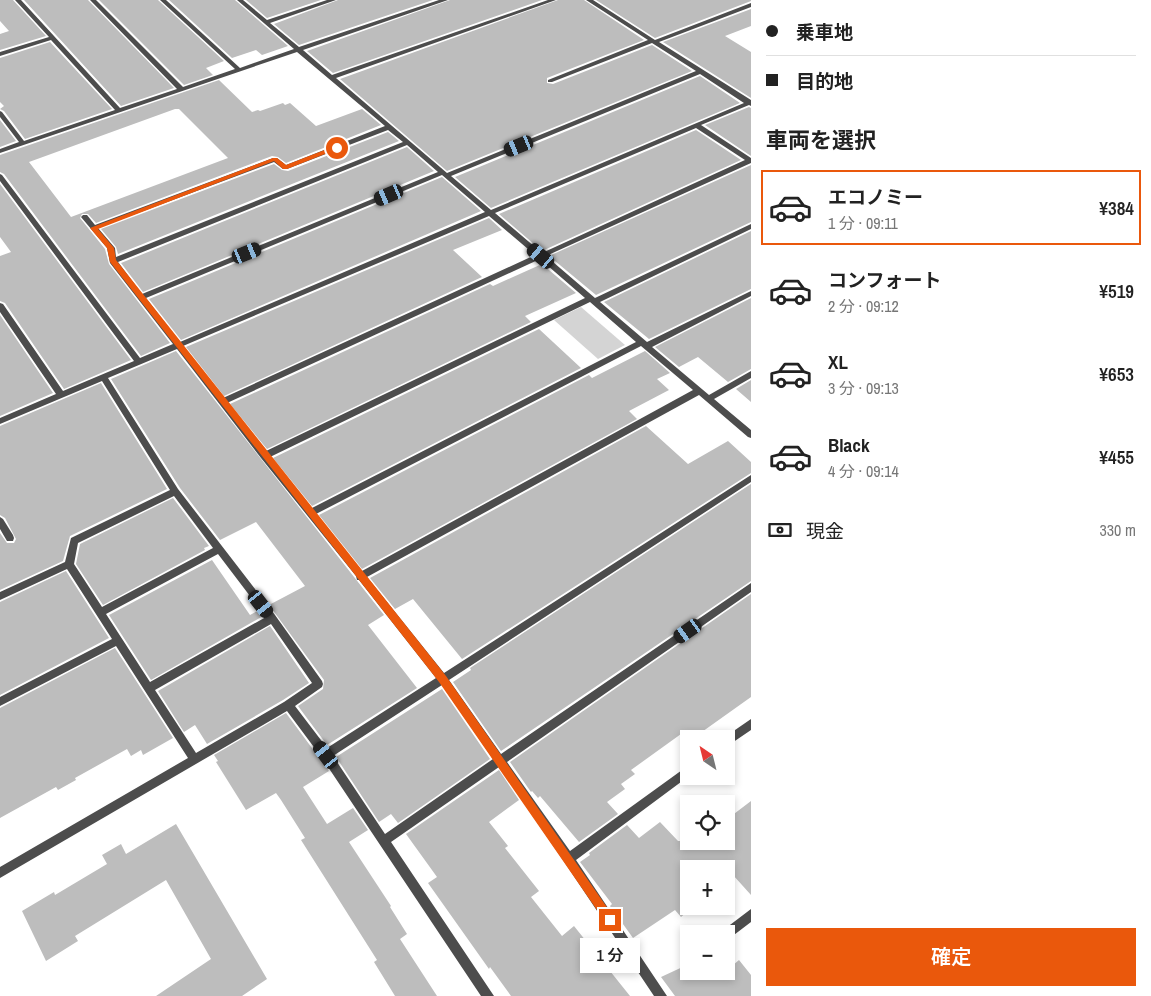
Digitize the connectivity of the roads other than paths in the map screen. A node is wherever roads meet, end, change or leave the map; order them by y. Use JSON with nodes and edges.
{"nodes":[{"id":1,"x":18,"y":0,"type":"edge"},
{"id":2,"x":93,"y":0,"type":"edge"},
{"id":3,"x":162,"y":0,"type":"edge"},
{"id":4,"x":240,"y":0,"type":"edge"},
{"id":5,"x":333,"y":0,"type":"edge"},
{"id":6,"x":445,"y":0,"type":"edge"},
{"id":7,"x":553,"y":0,"type":"edge"},
{"id":8,"x":589,"y":0,"type":"edge"},
{"id":9,"x":751,"y":5,"type":"edge"},
{"id":10,"x":266,"y":22,"type":"junction"},
{"id":11,"x":52,"y":38,"type":"junction"},
{"id":12,"x":654,"y":42,"type":"junction"},
{"id":13,"x":298,"y":50,"type":"junction"},
{"id":14,"x":0,"y":54,"type":"edge"},
{"id":15,"x":239,"y":70,"type":"junction"},
{"id":16,"x":700,"y":72,"type":"junction"},
{"id":17,"x":331,"y":78,"type":"junction"},
{"id":18,"x":550,"y":81,"type":"dead end"},
{"id":19,"x":182,"y":90,"type":"junction"},
{"id":20,"x":750,"y":103,"type":"edge"},
{"id":21,"x":119,"y":111,"type":"junction"},
{"id":22,"x":0,"y":113,"type":"edge"},
{"id":23,"x":698,"y":126,"type":"junction"},
{"id":24,"x":389,"y":127,"type":"junction"},
{"id":25,"x":24,"y":143,"type":"junction"},
{"id":26,"x":407,"y":143,"type":"junction"},
{"id":27,"x":0,"y":151,"type":"edge"},
{"id":28,"x":750,"y":160,"type":"edge"},
{"id":29,"x":444,"y":174,"type":"junction"},
{"id":30,"x":0,"y":176,"type":"edge"},
{"id":31,"x":490,"y":214,"type":"junction"},
{"id":32,"x":85,"y":218,"type":"dead end"},
{"id":33,"x":751,"y":226,"type":"edge"},
{"id":34,"x":93,"y":228,"type":"junction"},
{"id":35,"x":541,"y":256,"type":"junction"},
{"id":36,"x":112,"y":261,"type":"junction"},
{"id":37,"x":751,"y":293,"type":"edge"},
{"id":38,"x":141,"y":297,"type":"junction"},
{"id":39,"x":592,"y":300,"type":"junction"},
{"id":40,"x":0,"y":306,"type":"edge"},
{"id":41,"x":644,"y":344,"type":"junction"},
{"id":42,"x":178,"y":346,"type":"junction"},
{"id":43,"x":139,"y":362,"type":"junction"},
{"id":44,"x":751,"y":374,"type":"edge"},
{"id":45,"x":103,"y":377,"type":"junction"},
{"id":46,"x":699,"y":391,"type":"junction"},
{"id":47,"x":61,"y":395,"type":"junction"},
{"id":48,"x":708,"y":399,"type":"junction"},
{"id":49,"x":222,"y":402,"type":"junction"},
{"id":50,"x":0,"y":421,"type":"edge"},
{"id":51,"x":751,"y":435,"type":"edge"},
{"id":52,"x":264,"y":456,"type":"junction"},
{"id":53,"x":751,"y":478,"type":"edge"},
{"id":54,"x":175,"y":491,"type":"junction"},
{"id":55,"x":310,"y":513,"type":"junction"},
{"id":56,"x":0,"y":521,"type":"edge"},
{"id":57,"x":10,"y":538,"type":"dead end"},
{"id":58,"x":218,"y":550,"type":"junction"},
{"id":59,"x":69,"y":564,"type":"junction"},
{"id":60,"x":360,"y":577,"type":"junction"},
{"id":61,"x":751,"y":587,"type":"edge"},
{"id":62,"x":0,"y":596,"type":"edge"},
{"id":63,"x":101,"y":612,"type":"junction"},
{"id":64,"x":272,"y":618,"type":"junction"},
{"id":65,"x":118,"y":640,"type":"junction"},
{"id":66,"x":443,"y":679,"type":"junction"},
{"id":67,"x":149,"y":688,"type":"junction"},
{"id":68,"x":0,"y":702,"type":"edge"},
{"id":69,"x":288,"y":705,"type":"junction"},
{"id":70,"x":751,"y":724,"type":"edge"},
{"id":71,"x":735,"y":736,"type":"edge"},
{"id":72,"x":326,"y":755,"type":"junction"},
{"id":73,"x":194,"y":758,"type":"junction"},
{"id":74,"x":500,"y":761,"type":"junction"},
{"id":75,"x":680,"y":777,"type":"edge"},
{"id":76,"x":384,"y":841,"type":"junction"},
{"id":77,"x":569,"y":859,"type":"junction"},
{"id":78,"x":0,"y":873,"type":"edge"},
{"id":79,"x":751,"y":915,"type":"edge"},
{"id":80,"x":735,"y":927,"type":"edge"},
{"id":81,"x":488,"y":996,"type":"edge"},
{"id":82,"x":661,"y":996,"type":"edge"}],
"edges":[{"from":1,"to":11,"type":"street"},
{"from":2,"to":19,"type":"street"},
{"from":3,"to":15,"type":"street"},
{"from":4,"to":10,"type":"street"},
{"from":5,"to":10,"type":"street"},
{"from":6,"to":13,"type":"street"},
{"from":7,"to":17,"type":"street"},
{"from":8,"to":12,"type":"street"},
{"from":9,"to":12,"type":"street"},
{"from":10,"to":13,"type":"street"},
{"from":11,"to":14,"type":"street"},
{"from":11,"to":21,"type":"street"},
{"from":12,"to":16,"type":"street"},
{"from":12,"to":18,"type":"street"},
{"from":13,"to":15,"type":"street"},
{"from":13,"to":17,"type":"street"},
{"from":15,"to":19,"type":"street"},
{"from":16,"to":20,"type":"street"},
{"from":16,"to":29,"type":"street"},
{"from":17,"to":24,"type":"street"},
{"from":19,"to":21,"type":"street"},
{"from":20,"to":23,"type":"street"},
{"from":21,"to":25,"type":"street"},
{"from":22,"to":25,"type":"street"},
{"from":23,"to":28,"type":"street"},
{"from":23,"to":31,"type":"street"},
{"from":24,"to":26,"type":"street"},
{"from":24,"to":34,"type":"street"},
{"from":25,"to":27,"type":"street"},
{"from":26,"to":29,"type":"street"},
{"from":26,"to":36,"type":"street"},
{"from":28,"to":35,"type":"street"},
{"from":29,"to":31,"type":"street"},
{"from":29,"to":38,"type":"street"},
{"from":30,"to":43,"type":"street"},
{"from":31,"to":35,"type":"street"},
{"from":31,"to":42,"type":"street"},
{"from":32,"to":34,"type":"street"},
{"from":33,"to":39,"type":"street"},
{"from":34,"to":36,"type":"street"},
{"from":35,"to":39,"type":"street"},
{"from":35,"to":49,"type":"street"},
{"from":36,"to":38,"type":"street"},
{"from":37,"to":41,"type":"street"},
{"from":38,"to":42,"type":"street"},
{"from":39,"to":41,"type":"street"},
{"from":39,"to":52,"type":"street"},
{"from":40,"to":47,"type":"street"},
{"from":41,"to":46,"type":"street"},
{"from":41,"to":55,"type":"street"},
{"from":42,"to":43,"type":"street"},
{"from":42,"to":49,"type":"street"},
{"from":43,"to":45,"type":"street"},
{"from":44,"to":48,"type":"street"},
{"from":45,"to":47,"type":"street"},
{"from":45,"to":54,"type":"street"},
{"from":46,"to":48,"type":"street"},
{"from":46,"to":60,"type":"street"},
{"from":47,"to":50,"type":"street"},
{"from":48,"to":51,"type":"street"},
{"from":49,"to":52,"type":"street"},
{"from":52,"to":55,"type":"street"},
{"from":53,"to":66,"type":"street"},
{"from":54,"to":58,"type":"street"},
{"from":54,"to":59,"type":"street"},
{"from":55,"to":60,"type":"street"},
{"from":56,"to":57,"type":"street"},
{"from":58,"to":63,"type":"street"},
{"from":58,"to":64,"type":"street"},
{"from":59,"to":62,"type":"street"},
{"from":59,"to":63,"type":"street"},
{"from":60,"to":66,"type":"street"},
{"from":61,"to":74,"type":"street"},
{"from":63,"to":65,"type":"street"},
{"from":64,"to":67,"type":"street"},
{"from":64,"to":69,"type":"street"},
{"from":65,"to":67,"type":"street"},
{"from":65,"to":68,"type":"street"},
{"from":66,"to":72,"type":"street"},
{"from":66,"to":74,"type":"street"},
{"from":67,"to":73,"type":"street"},
{"from":69,"to":72,"type":"street"},
{"from":69,"to":73,"type":"street"},
{"from":70,"to":71,"type":"street"},
{"from":72,"to":76,"type":"street"},
{"from":73,"to":78,"type":"street"},
{"from":74,"to":76,"type":"street"},
{"from":74,"to":77,"type":"street"},
{"from":75,"to":77,"type":"street"},
{"from":76,"to":81,"type":"street"},
{"from":77,"to":82,"type":"street"},
{"from":79,"to":80,"type":"street"}]}
